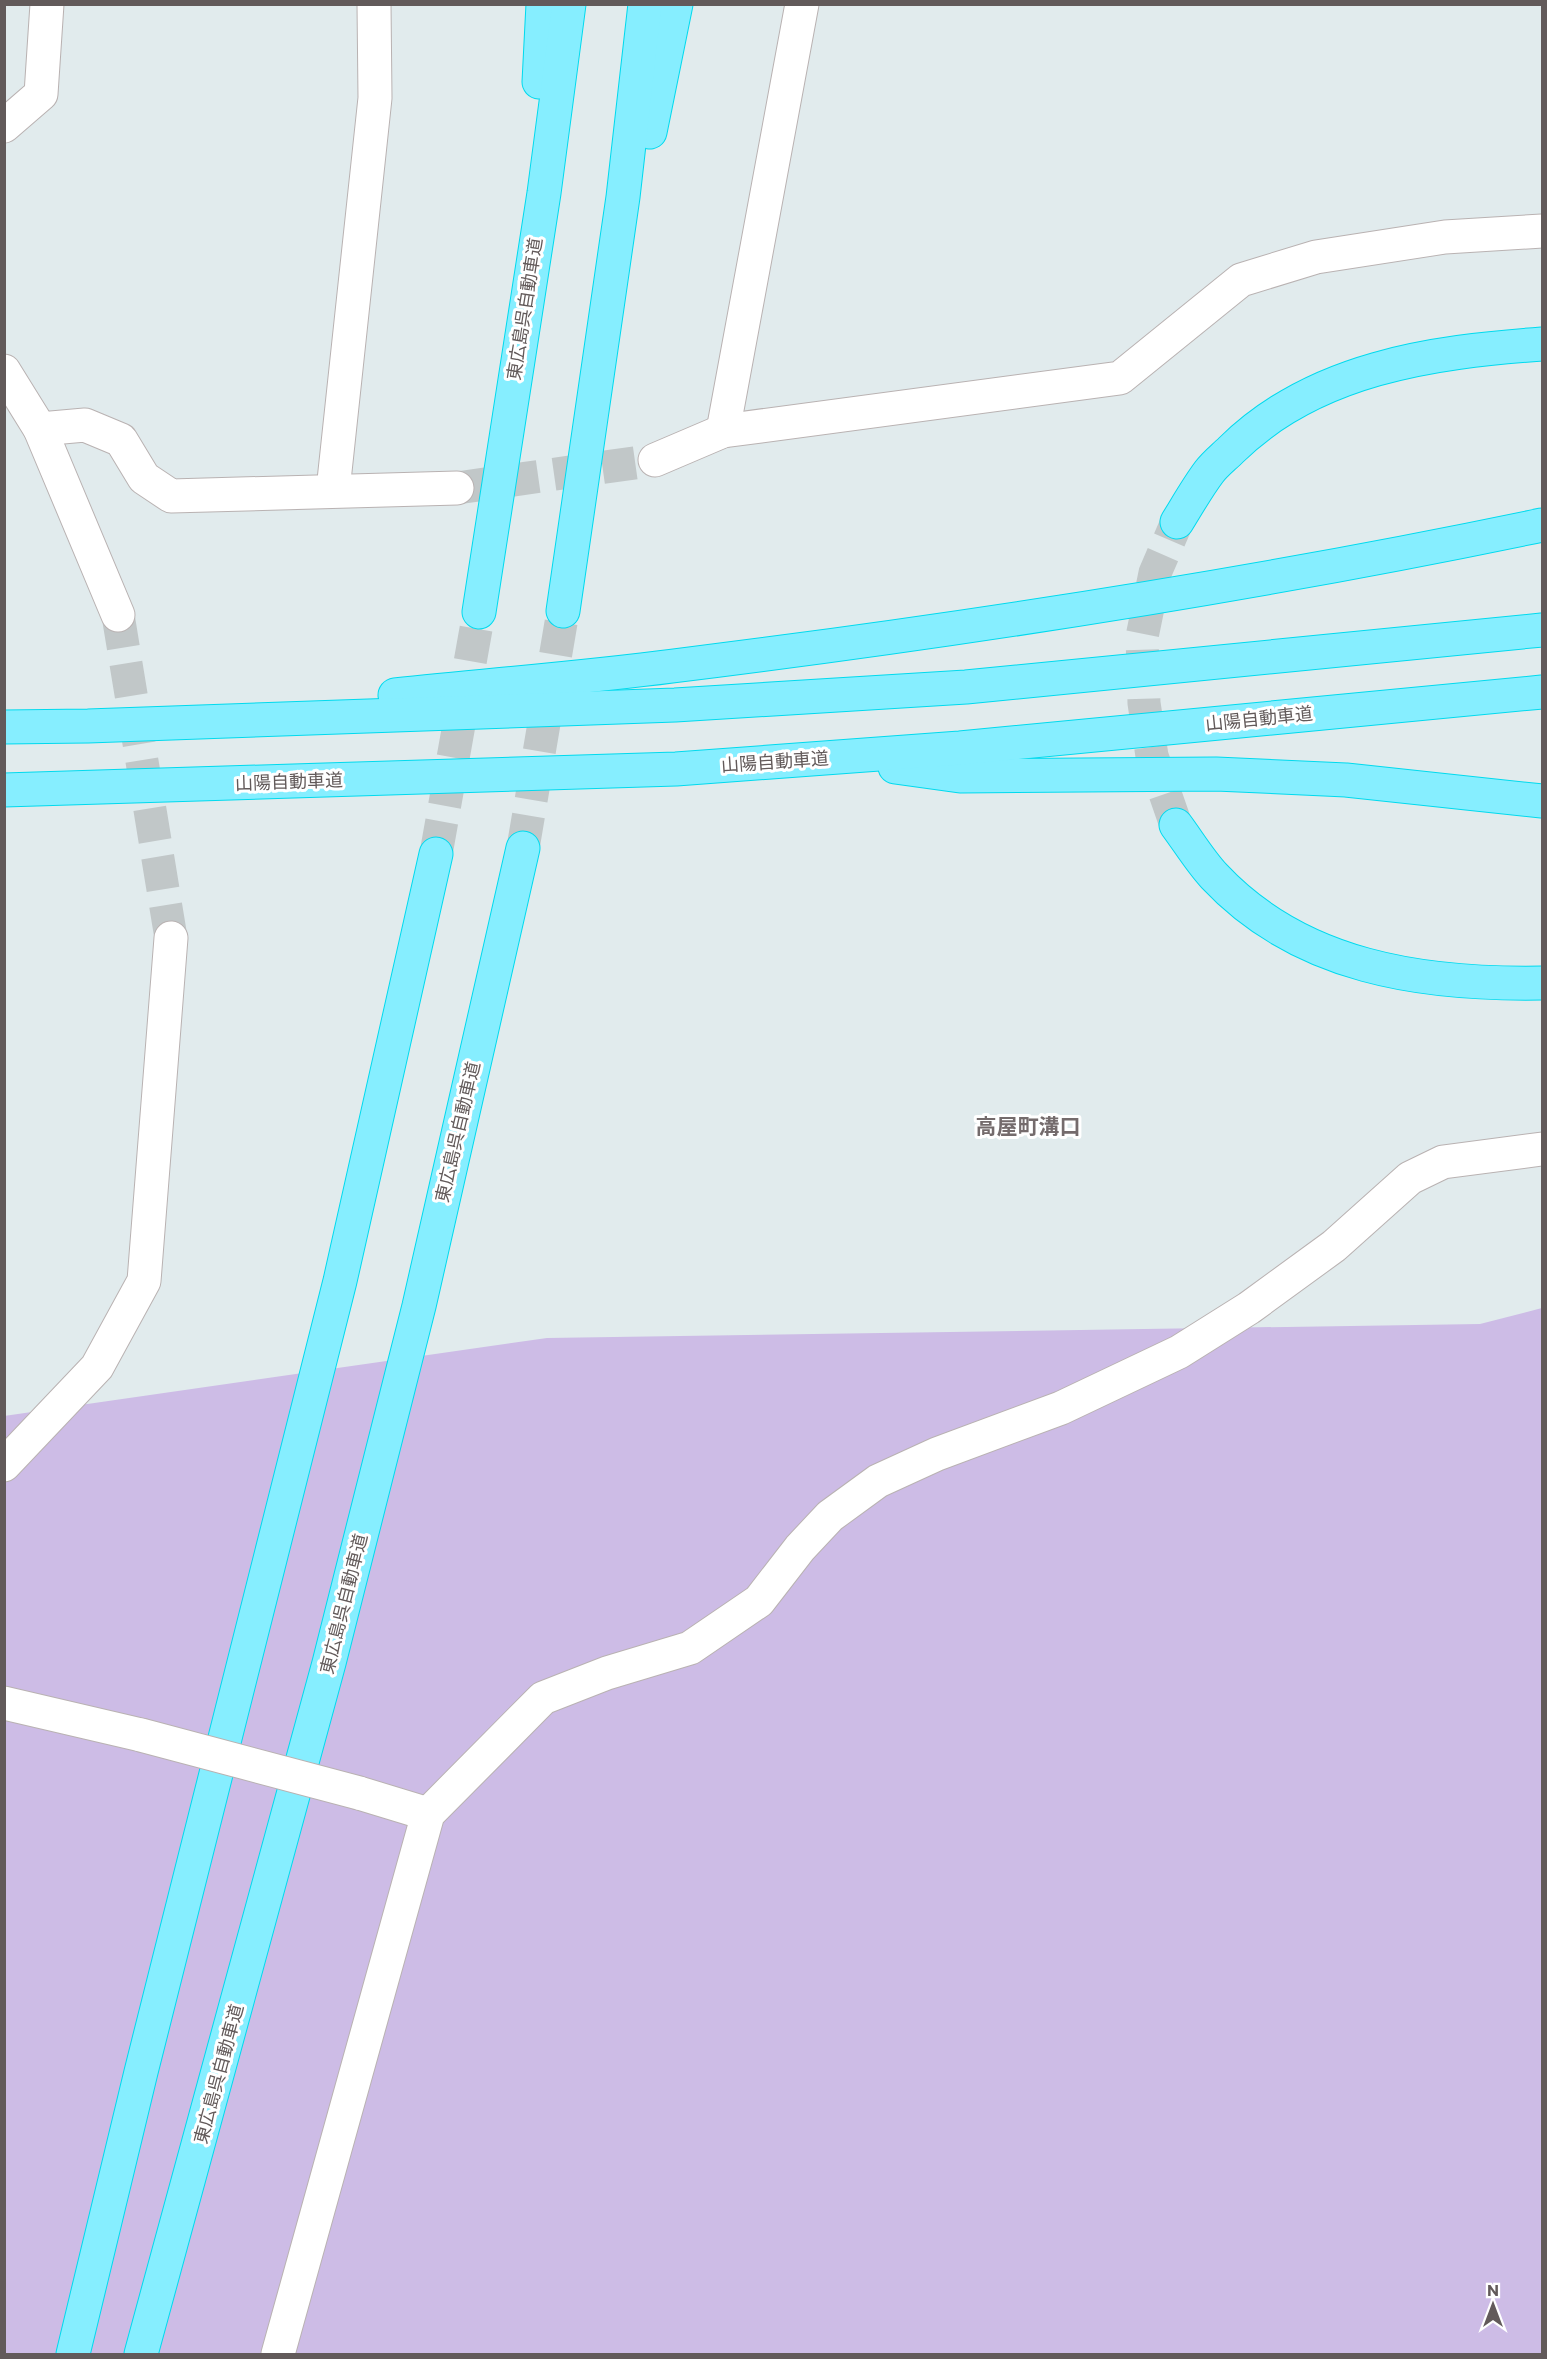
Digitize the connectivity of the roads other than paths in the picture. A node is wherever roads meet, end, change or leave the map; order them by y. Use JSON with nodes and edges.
{"nodes":[{"id":1,"x":47,"y":4,"type":"edge"},
{"id":2,"x":374,"y":4,"type":"edge"},
{"id":3,"x":543,"y":4,"type":"edge"},
{"id":4,"x":570,"y":4,"type":"edge"},
{"id":5,"x":645,"y":4,"type":"edge"},
{"id":6,"x":676,"y":4,"type":"edge"},
{"id":7,"x":802,"y":4,"type":"edge"},
{"id":8,"x":4,"y":126,"type":"edge"},
{"id":9,"x":1542,"y":231,"type":"edge"},
{"id":10,"x":1542,"y":344,"type":"edge"},
{"id":11,"x":515,"y":370,"type":"junction"},
{"id":12,"x":4,"y":371,"type":"edge"},
{"id":13,"x":598,"y":378,"type":"junction"},
{"id":14,"x":40,"y":429,"type":"junction"},
{"id":15,"x":723,"y":431,"type":"junction"},
{"id":16,"x":656,"y":460,"type":"tunnel mouth"},
{"id":17,"x":457,"y":488,"type":"tunnel mouth"},
{"id":18,"x":333,"y":490,"type":"junction"},
{"id":19,"x":1177,"y":522,"type":"tunnel mouth"},
{"id":20,"x":1542,"y":525,"type":"edge"},
{"id":21,"x":563,"y":611,"type":"tunnel mouth"},
{"id":22,"x":479,"y":612,"type":"tunnel mouth"},
{"id":23,"x":118,"y":615,"type":"tunnel mouth"},
{"id":24,"x":1542,"y":630,"type":"edge"},
{"id":25,"x":1542,"y":692,"type":"edge"},
{"id":26,"x":88,"y":726,"type":"junction"},
{"id":27,"x":4,"y":727,"type":"edge"},
{"id":28,"x":827,"y":758,"type":"junction"},
{"id":29,"x":4,"y":790,"type":"edge"},
{"id":30,"x":1542,"y":801,"type":"edge"},
{"id":31,"x":1176,"y":825,"type":"tunnel mouth"},
{"id":32,"x":523,"y":848,"type":"tunnel mouth"},
{"id":33,"x":436,"y":854,"type":"tunnel mouth"},
{"id":34,"x":171,"y":938,"type":"tunnel mouth"},
{"id":35,"x":1542,"y":984,"type":"edge"},
{"id":36,"x":1542,"y":1149,"type":"edge"},
{"id":37,"x":4,"y":1465,"type":"edge"},
{"id":38,"x":4,"y":1704,"type":"edge"},
{"id":39,"x":428,"y":1814,"type":"junction"},
{"id":40,"x":73,"y":2355,"type":"edge"},
{"id":41,"x":141,"y":2355,"type":"edge"},
{"id":42,"x":278,"y":2355,"type":"edge"}],
"edges":[{"from":1,"to":8,"type":"street"},
{"from":2,"to":18,"type":"street"},
{"from":3,"to":11,"type":"highway"},
{"from":4,"to":11,"type":"highway","name":"東広島呉自動車道"},
{"from":5,"to":13,"type":"highway"},
{"from":6,"to":13,"type":"highway"},
{"from":7,"to":15,"type":"street"},
{"from":9,"to":15,"type":"street"},
{"from":10,"to":19,"type":"highway"},
{"from":11,"to":22,"type":"highway","name":"東広島呉自動車道"},
{"from":12,"to":14,"type":"street"},
{"from":13,"to":21,"type":"highway"},
{"from":14,"to":18,"type":"street"},
{"from":14,"to":23,"type":"street"},
{"from":15,"to":16,"type":"street"},
{"from":17,"to":18,"type":"street"},
{"from":20,"to":26,"type":"highway"},
{"from":24,"to":26,"type":"highway"},
{"from":25,"to":28,"type":"highway","name":"山陽自動車道"},
{"from":26,"to":27,"type":"highway"},
{"from":28,"to":29,"type":"highway","name":"山陽自動車道"},
{"from":28,"to":30,"type":"highway"},
{"from":31,"to":35,"type":"highway"},
{"from":32,"to":41,"type":"highway","name":"東広島呉自動車道"},
{"from":33,"to":40,"type":"highway"},
{"from":34,"to":37,"type":"street"},
{"from":36,"to":39,"type":"street"},
{"from":38,"to":39,"type":"street","bridge":true},
{"from":39,"to":42,"type":"street"}]}
